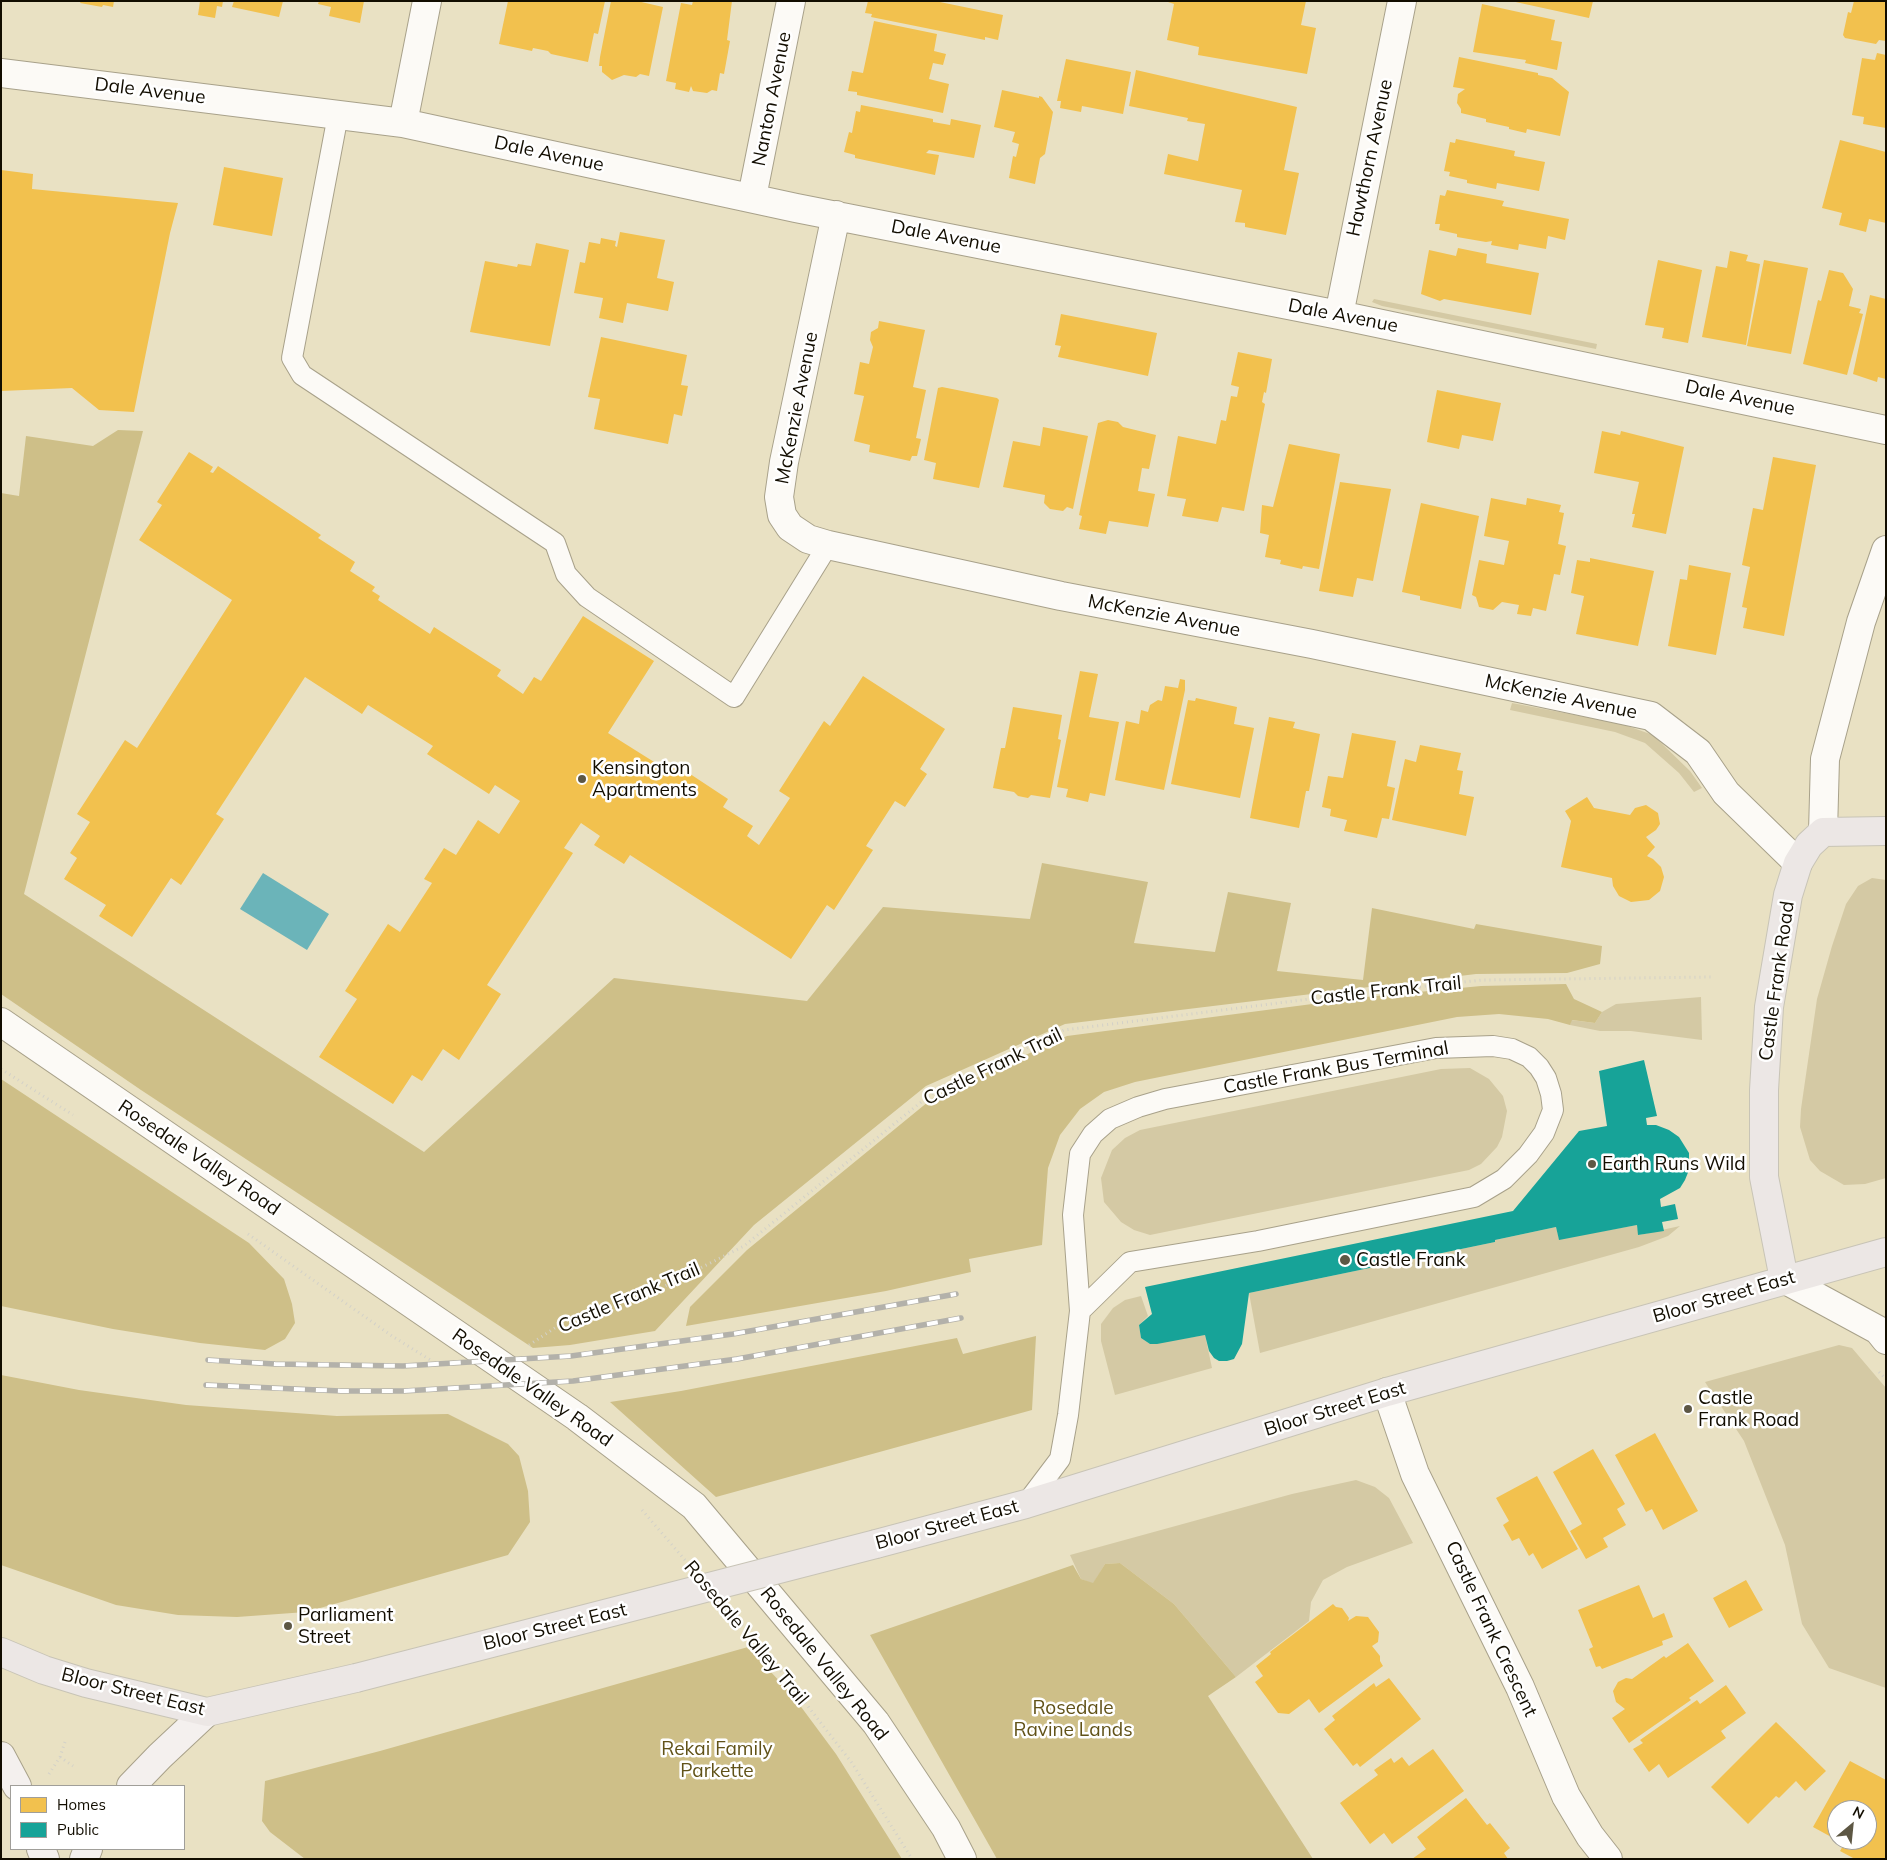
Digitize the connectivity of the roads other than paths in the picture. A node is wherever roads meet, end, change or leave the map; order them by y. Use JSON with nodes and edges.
{"nodes":[{"id":1,"x":426,"y":1,"type":"edge"},
{"id":2,"x":791,"y":1,"type":"edge"},
{"id":3,"x":1402,"y":1,"type":"edge"},
{"id":4,"x":1,"y":73,"type":"edge"},
{"id":5,"x":338,"y":115,"type":"junction"},
{"id":6,"x":403,"y":123,"type":"junction"},
{"id":7,"x":752,"y":197,"type":"junction"},
{"id":8,"x":836,"y":215,"type":"junction"},
{"id":9,"x":1338,"y":315,"type":"junction"},
{"id":10,"x":1886,"y":430,"type":"edge"},
{"id":11,"x":828,"y":545,"type":"junction"},
{"id":12,"x":1886,"y":550,"type":"edge"},
{"id":13,"x":1886,"y":831,"type":"edge"},
{"id":14,"x":1823,"y":832,"type":"junction"},
{"id":15,"x":1798,"y":863,"type":"junction"},
{"id":16,"x":1,"y":1022,"type":"edge"},
{"id":17,"x":1886,"y":1252,"type":"edge"},
{"id":18,"x":1784,"y":1279,"type":"junction"},
{"id":19,"x":1080,"y":1312,"type":"junction"},
{"id":20,"x":1886,"y":1340,"type":"edge"},
{"id":21,"x":1387,"y":1392,"type":"junction"},
{"id":22,"x":1026,"y":1504,"type":"junction"},
{"id":23,"x":1,"y":1652,"type":"edge"},
{"id":24,"x":207,"y":1712,"type":"junction"},
{"id":25,"x":1,"y":1756,"type":"edge"},
{"id":26,"x":16,"y":1785,"type":"edge"},
{"id":27,"x":132,"y":1785,"type":"edge"},
{"id":28,"x":962,"y":1859,"type":"edge"},
{"id":29,"x":1608,"y":1859,"type":"edge"}],
"edges":[{"from":1,"to":6,"type":"street"},
{"from":2,"to":7,"type":"street","name":"Nanton Avenue"},
{"from":3,"to":9,"type":"street","name":"Hawthorn Avenue"},
{"from":4,"to":5,"type":"street","name":"Dale Avenue"},
{"from":5,"to":6,"type":"street","name":"Dale Avenue"},
{"from":5,"to":11,"type":"lane"},
{"from":6,"to":7,"type":"street","name":"Dale Avenue"},
{"from":7,"to":8,"type":"street","name":"Dale Avenue"},
{"from":8,"to":9,"type":"street","name":"Dale Avenue"},
{"from":8,"to":11,"type":"street","name":"McKenzie Avenue"},
{"from":9,"to":10,"type":"street","name":"Dale Avenue"},
{"from":11,"to":15,"type":"street","name":"McKenzie Avenue"},
{"from":12,"to":14,"type":"street"},
{"from":13,"to":14,"type":"main road"},
{"from":14,"to":15,"type":"main road","name":"Castle Frank Road"},
{"from":15,"to":18,"type":"main road","name":"Castle Frank Road"},
{"from":16,"to":28,"type":"street","name":"Rosedale Valley Road"},
{"from":17,"to":18,"type":"main road","name":"Bloor Street East"},
{"from":18,"to":20,"type":"street"},
{"from":18,"to":21,"type":"main road","name":"Bloor Street East"},
{"from":19,"to":19,"type":"lane","name":"Castle Frank Bus Terminal"},
{"from":19,"to":22,"type":"lane","name":"Castle Frank Bus Terminal"},
{"from":21,"to":22,"type":"main road","name":"Bloor Street East"},
{"from":21,"to":29,"type":"street","name":"Castle Frank Crescent"},
{"from":22,"to":24,"type":"main road","name":"Bloor Street East","bridge":true},
{"from":23,"to":24,"type":"main road","name":"Bloor Street East"},
{"from":24,"to":27,"type":"main road"},
{"from":25,"to":26,"type":"main road"}]}
